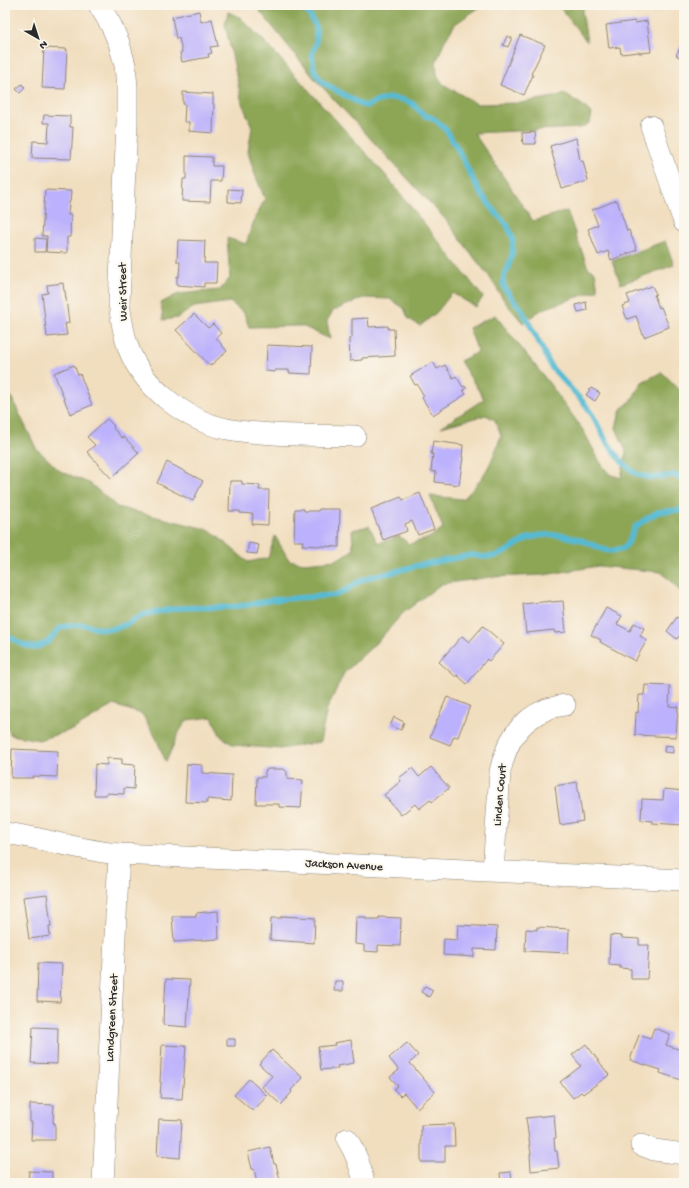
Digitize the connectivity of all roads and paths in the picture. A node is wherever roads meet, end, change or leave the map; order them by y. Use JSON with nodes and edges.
{"nodes":[{"id":1,"x":99,"y":5,"type":"edge"},
{"id":2,"x":651,"y":126,"type":"dead end"},
{"id":3,"x":684,"y":222,"type":"edge"},
{"id":4,"x":354,"y":436,"type":"dead end"},
{"id":5,"x":565,"y":705,"type":"dead end"},
{"id":6,"x":5,"y":833,"type":"edge"},
{"id":7,"x":119,"y":854,"type":"junction"},
{"id":8,"x":494,"y":871,"type":"junction"},
{"id":9,"x":684,"y":880,"type":"edge"},
{"id":10,"x":347,"y":1139,"type":"dead end"},
{"id":11,"x":641,"y":1145,"type":"dead end"},
{"id":12,"x":684,"y":1154,"type":"edge"},
{"id":13,"x":103,"y":1183,"type":"edge"},
{"id":14,"x":364,"y":1183,"type":"edge"}],
"edges":[{"from":1,"to":4,"type":"street","name":"Weir Street"},
{"from":2,"to":3,"type":"street"},
{"from":5,"to":8,"type":"street","name":"Linden Court"},
{"from":6,"to":7,"type":"street","name":"Jackson Avenue"},
{"from":7,"to":8,"type":"street","name":"Jackson Avenue"},
{"from":7,"to":13,"type":"street","name":"Landgreen Street"},
{"from":8,"to":9,"type":"street","name":"Jackson Avenue"},
{"from":10,"to":14,"type":"street"},
{"from":11,"to":12,"type":"street"}]}
